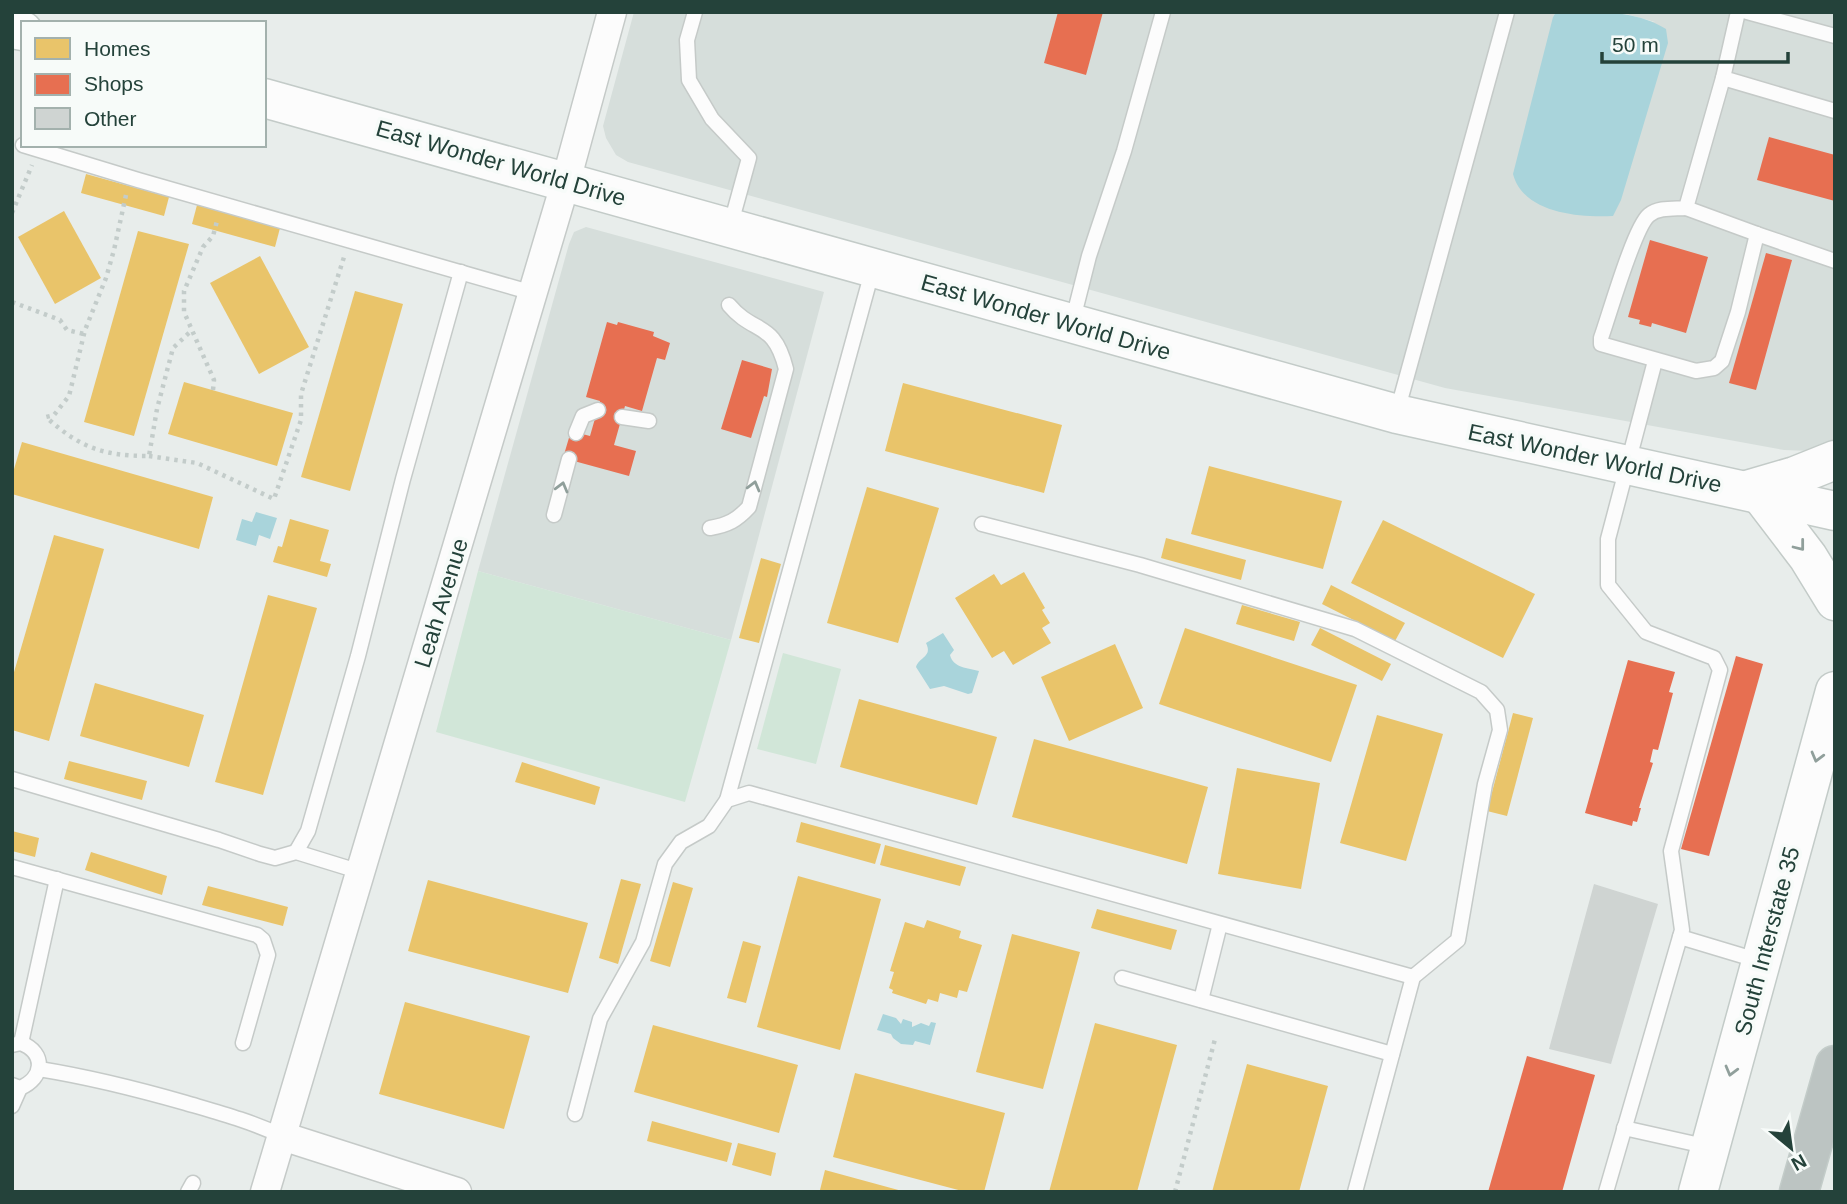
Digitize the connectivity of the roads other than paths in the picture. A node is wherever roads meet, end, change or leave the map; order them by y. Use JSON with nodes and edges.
{"nodes":[{"id":1,"x":612,"y":12,"type":"edge"},
{"id":2,"x":695,"y":12,"type":"edge"},
{"id":3,"x":1163,"y":12,"type":"edge"},
{"id":4,"x":1507,"y":12,"type":"edge"},
{"id":5,"x":1738,"y":12,"type":"edge"},
{"id":6,"x":1747,"y":12,"type":"edge"},
{"id":7,"x":1835,"y":36,"type":"edge"},
{"id":8,"x":1723,"y":78,"type":"junction"},
{"id":9,"x":266,"y":99,"type":"edge"},
{"id":10,"x":1835,"y":111,"type":"edge"},
{"id":11,"x":28,"y":147,"type":"edge"},
{"id":12,"x":566,"y":181,"type":"junction"},
{"id":13,"x":1686,"y":208,"type":"junction"},
{"id":14,"x":730,"y":227,"type":"junction"},
{"id":15,"x":1757,"y":234,"type":"junction"},
{"id":16,"x":1835,"y":261,"type":"edge"},
{"id":17,"x":873,"y":268,"type":"junction"},
{"id":18,"x":461,"y":272,"type":"junction"},
{"id":19,"x":533,"y":293,"type":"junction"},
{"id":20,"x":729,"y":305,"type":"dead end"},
{"id":21,"x":1072,"y":324,"type":"junction"},
{"id":22,"x":1655,"y":361,"type":"junction"},
{"id":23,"x":598,"y":410,"type":"dead end"},
{"id":24,"x":1397,"y":414,"type":"junction"},
{"id":25,"x":622,"y":416,"type":"dead end"},
{"id":26,"x":649,"y":421,"type":"dead end"},
{"id":27,"x":576,"y":433,"type":"dead end"},
{"id":28,"x":569,"y":459,"type":"dead end"},
{"id":29,"x":1835,"y":460,"type":"edge"},
{"id":30,"x":1629,"y":466,"type":"junction"},
{"id":31,"x":1752,"y":493,"type":"junction"},
{"id":32,"x":1835,"y":511,"type":"edge"},
{"id":33,"x":554,"y":516,"type":"dead end"},
{"id":34,"x":982,"y":524,"type":"dead end"},
{"id":35,"x":710,"y":528,"type":"dead end"},
{"id":36,"x":1835,"y":601,"type":"edge"},
{"id":37,"x":1835,"y":691,"type":"edge"},
{"id":38,"x":12,"y":779,"type":"edge"},
{"id":39,"x":727,"y":800,"type":"junction"},
{"id":40,"x":296,"y":852,"type":"junction"},
{"id":41,"x":12,"y":867,"type":"edge"},
{"id":42,"x":361,"y":872,"type":"junction"},
{"id":43,"x":57,"y":879,"type":"junction"},
{"id":44,"x":1220,"y":924,"type":"junction"},
{"id":45,"x":1680,"y":937,"type":"junction"},
{"id":46,"x":1761,"y":961,"type":"junction"},
{"id":47,"x":1413,"y":977,"type":"junction"},
{"id":48,"x":1122,"y":978,"type":"dead end"},
{"id":49,"x":1200,"y":1000,"type":"junction"},
{"id":50,"x":243,"y":1043,"type":"dead end"},
{"id":51,"x":17,"y":1044,"type":"edge"},
{"id":52,"x":1392,"y":1054,"type":"junction"},
{"id":53,"x":1835,"y":1065,"type":"edge"},
{"id":54,"x":39,"y":1069,"type":"junction"},
{"id":55,"x":16,"y":1086,"type":"edge"},
{"id":56,"x":12,"y":1106,"type":"edge"},
{"id":57,"x":575,"y":1114,"type":"dead end"},
{"id":58,"x":1623,"y":1128,"type":"junction"},
{"id":59,"x":282,"y":1136,"type":"junction"},
{"id":60,"x":1710,"y":1148,"type":"junction"},
{"id":61,"x":265,"y":1192,"type":"edge"},
{"id":62,"x":457,"y":1192,"type":"edge"},
{"id":63,"x":1355,"y":1192,"type":"edge"},
{"id":64,"x":1605,"y":1192,"type":"edge"},
{"id":65,"x":1698,"y":1192,"type":"edge"},
{"id":66,"x":1799,"y":1192,"type":"edge"}],
"edges":[{"from":1,"to":12,"type":"street","name":"Leah Avenue"},
{"from":2,"to":14,"type":"lane"},
{"from":3,"to":21,"type":"lane"},
{"from":4,"to":24,"type":"lane"},
{"from":5,"to":8,"type":"lane"},
{"from":6,"to":7,"type":"lane"},
{"from":8,"to":10,"type":"lane"},
{"from":8,"to":13,"type":"lane"},
{"from":9,"to":12,"type":"main road","name":"East Wonder World Drive"},
{"from":11,"to":18,"type":"lane"},
{"from":12,"to":14,"type":"main road","name":"East Wonder World Drive"},
{"from":12,"to":19,"type":"street","name":"Leah Avenue"},
{"from":13,"to":15,"type":"lane"},
{"from":13,"to":22,"type":"lane"},
{"from":14,"to":17,"type":"main road","name":"East Wonder World Drive"},
{"from":15,"to":16,"type":"lane"},
{"from":15,"to":22,"type":"lane"},
{"from":17,"to":21,"type":"main road","name":"East Wonder World Drive"},
{"from":17,"to":39,"type":"lane"},
{"from":18,"to":19,"type":"lane"},
{"from":18,"to":40,"type":"lane"},
{"from":19,"to":42,"type":"street","name":"Leah Avenue"},
{"from":35,"to":20,"type":"lane","one_way":true},
{"from":21,"to":24,"type":"main road","name":"East Wonder World Drive"},
{"from":22,"to":30,"type":"lane"},
{"from":23,"to":27,"type":"lane"},
{"from":24,"to":30,"type":"main road","name":"East Wonder World Drive"},
{"from":25,"to":26,"type":"lane"},
{"from":33,"to":28,"type":"lane","one_way":true},
{"from":29,"to":31,"type":"main road"},
{"from":30,"to":31,"type":"main road","name":"East Wonder World Drive"},
{"from":30,"to":45,"type":"lane"},
{"from":31,"to":32,"type":"main road","name":"East Wonder World Drive"},
{"from":31,"to":36,"type":"main road","one_way":true},
{"from":34,"to":47,"type":"lane"},
{"from":37,"to":46,"type":"main road","name":"South Interstate 35","one_way":true},
{"from":38,"to":40,"type":"lane"},
{"from":39,"to":44,"type":"lane"},
{"from":39,"to":57,"type":"lane"},
{"from":40,"to":42,"type":"lane"},
{"from":41,"to":43,"type":"lane"},
{"from":42,"to":59,"type":"street","name":"Leah Avenue"},
{"from":43,"to":50,"type":"lane"},
{"from":43,"to":51,"type":"lane"},
{"from":44,"to":47,"type":"lane"},
{"from":44,"to":49,"type":"lane"},
{"from":45,"to":46,"type":"lane"},
{"from":45,"to":58,"type":"lane"},
{"from":46,"to":60,"type":"main road","name":"South Interstate 35","one_way":true},
{"from":47,"to":52,"type":"lane"},
{"from":48,"to":49,"type":"lane"},
{"from":49,"to":52,"type":"lane"},
{"from":51,"to":54,"type":"lane"},
{"from":52,"to":63,"type":"lane"},
{"from":53,"to":66,"type":"highway"},
{"from":54,"to":55,"type":"lane"},
{"from":54,"to":59,"type":"lane"},
{"from":55,"to":56,"type":"lane"},
{"from":58,"to":60,"type":"lane"},
{"from":58,"to":64,"type":"lane"},
{"from":59,"to":61,"type":"street","name":"Leah Avenue"},
{"from":59,"to":62,"type":"street"},
{"from":60,"to":65,"type":"main road","name":"South Interstate 35"}]}
